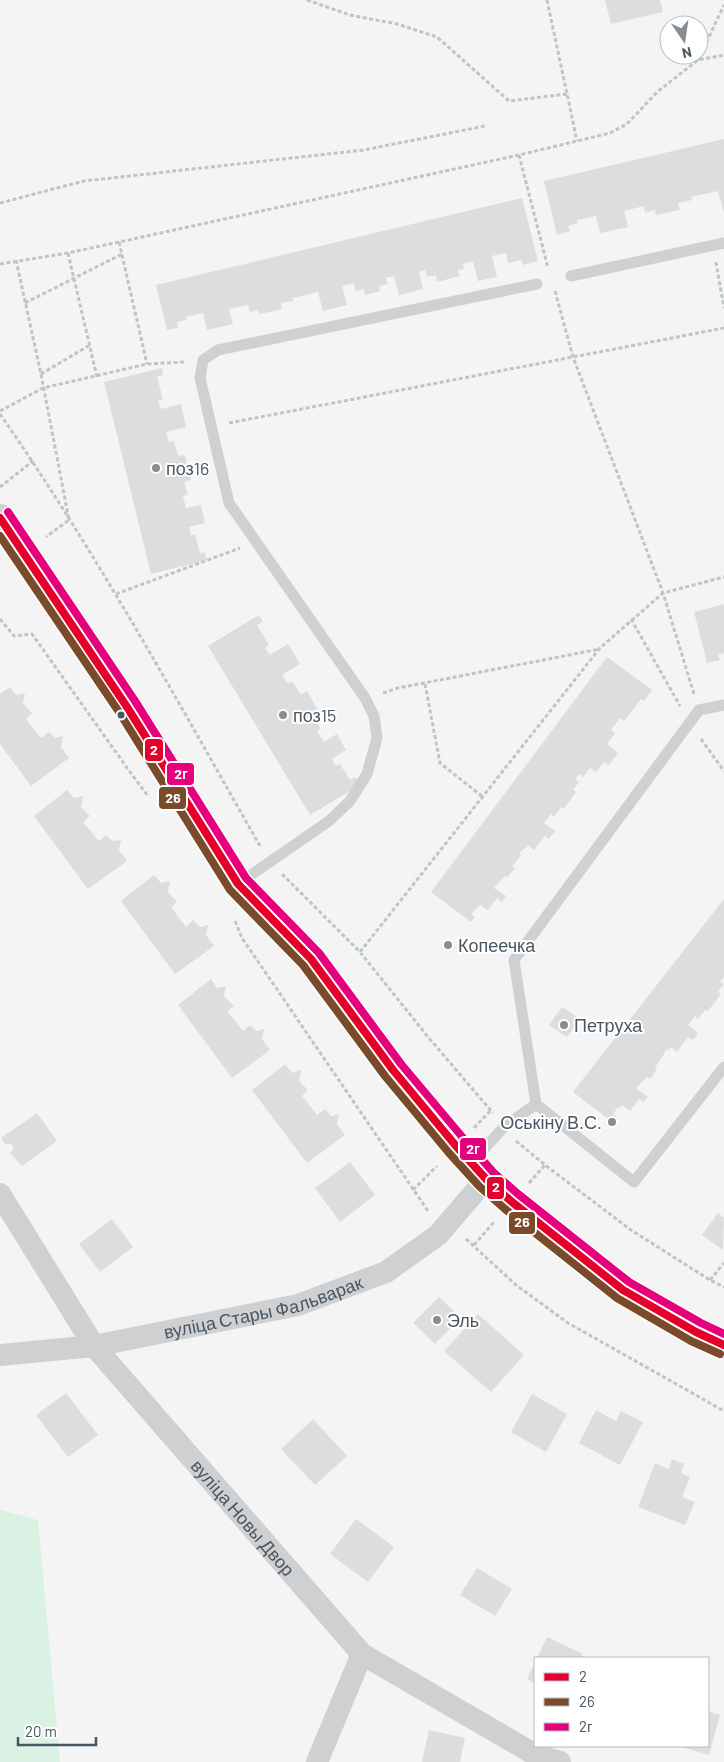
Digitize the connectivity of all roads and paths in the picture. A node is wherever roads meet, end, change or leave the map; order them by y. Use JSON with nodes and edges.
{"nodes":[{"id":1,"x":307,"y":0,"type":"edge"},
{"id":2,"x":547,"y":0,"type":"edge"},
{"id":3,"x":724,"y":5,"type":"edge"},
{"id":4,"x":709,"y":37,"type":"edge"},
{"id":5,"x":724,"y":55,"type":"edge"},
{"id":6,"x":709,"y":58,"type":"edge"},
{"id":7,"x":692,"y":65,"type":"edge"},
{"id":8,"x":567,"y":94,"type":"junction"},
{"id":9,"x":485,"y":126,"type":"dead end"},
{"id":10,"x":577,"y":141,"type":"junction"},
{"id":11,"x":519,"y":155,"type":"junction"},
{"id":12,"x":0,"y":203,"type":"edge"},
{"id":13,"x":119,"y":242,"type":"junction"},
{"id":14,"x":718,"y":244,"type":"edge"},
{"id":15,"x":68,"y":253,"type":"junction"},
{"id":16,"x":122,"y":254,"type":"junction"},
{"id":17,"x":16,"y":260,"type":"junction"},
{"id":18,"x":0,"y":264,"type":"edge"},
{"id":19,"x":549,"y":271,"type":"dead end"},
{"id":20,"x":571,"y":276,"type":"dead end"},
{"id":21,"x":74,"y":278,"type":"junction"},
{"id":22,"x":537,"y":284,"type":"dead end"},
{"id":23,"x":554,"y":290,"type":"dead end"},
{"id":24,"x":25,"y":303,"type":"junction"},
{"id":25,"x":724,"y":308,"type":"edge"},
{"id":26,"x":724,"y":328,"type":"edge"},
{"id":27,"x":90,"y":345,"type":"junction"},
{"id":28,"x":572,"y":357,"type":"junction"},
{"id":29,"x":203,"y":360,"type":"junction"},
{"id":30,"x":148,"y":364,"type":"junction"},
{"id":31,"x":41,"y":374,"type":"junction"},
{"id":32,"x":97,"y":376,"type":"junction"},
{"id":33,"x":43,"y":388,"type":"junction"},
{"id":34,"x":0,"y":413,"type":"edge"},
{"id":35,"x":211,"y":426,"type":"junction"},
{"id":36,"x":33,"y":461,"type":"junction"},
{"id":37,"x":0,"y":487,"type":"edge"},
{"id":38,"x":69,"y":520,"type":"junction"},
{"id":39,"x":2,"y":526,"type":"edge"},
{"id":40,"x":45,"y":538,"type":"dead end"},
{"id":41,"x":256,"y":542,"type":"junction"},
{"id":42,"x":724,"y":577,"type":"edge"},
{"id":43,"x":663,"y":593,"type":"junction"},
{"id":44,"x":116,"y":594,"type":"junction"},
{"id":45,"x":0,"y":619,"type":"edge"},
{"id":46,"x":632,"y":619,"type":"junction"},
{"id":47,"x":600,"y":648,"type":"junction"},
{"id":48,"x":425,"y":684,"type":"junction"},
{"id":49,"x":365,"y":698,"type":"junction"},
{"id":50,"x":724,"y":705,"type":"edge"},
{"id":51,"x":699,"y":710,"type":"junction"},
{"id":52,"x":689,"y":722,"type":"junction"},
{"id":53,"x":724,"y":771,"type":"edge"},
{"id":54,"x":482,"y":797,"type":"junction"},
{"id":55,"x":154,"y":802,"type":"dead end"},
{"id":56,"x":269,"y":861,"type":"junction"},
{"id":57,"x":238,"y":884,"type":"junction"},
{"id":58,"x":234,"y":920,"type":"dead end"},
{"id":59,"x":360,"y":952,"type":"junction"},
{"id":60,"x":724,"y":1066,"type":"edge"},
{"id":61,"x":536,"y":1104,"type":"junction"},
{"id":62,"x":491,"y":1110,"type":"junction"},
{"id":63,"x":504,"y":1127,"type":"junction"},
{"id":64,"x":468,"y":1133,"type":"dead end"},
{"id":65,"x":443,"y":1160,"type":"dead end"},
{"id":66,"x":545,"y":1165,"type":"junction"},
{"id":67,"x":479,"y":1172,"type":"junction"},
{"id":68,"x":413,"y":1190,"type":"junction"},
{"id":69,"x":523,"y":1190,"type":"dead end"},
{"id":70,"x":0,"y":1194,"type":"edge"},
{"id":71,"x":496,"y":1220,"type":"dead end"},
{"id":72,"x":447,"y":1225,"type":"junction"},
{"id":73,"x":474,"y":1245,"type":"junction"},
{"id":74,"x":724,"y":1263,"type":"edge"},
{"id":75,"x":710,"y":1280,"type":"junction"},
{"id":76,"x":724,"y":1286,"type":"edge"},
{"id":77,"x":724,"y":1345,"type":"edge"},
{"id":78,"x":94,"y":1346,"type":"junction"},
{"id":79,"x":0,"y":1355,"type":"edge"},
{"id":80,"x":724,"y":1411,"type":"edge"},
{"id":81,"x":362,"y":1654,"type":"junction"},
{"id":82,"x":317,"y":1762,"type":"edge"},
{"id":83,"x":560,"y":1762,"type":"edge"}],
"edges":[{"from":1,"to":8,"type":"path"},
{"from":2,"to":8,"type":"path"},
{"from":3,"to":4,"type":"path"},
{"from":5,"to":6,"type":"path"},
{"from":7,"to":10,"type":"path"},
{"from":8,"to":10,"type":"path"},
{"from":9,"to":12,"type":"path"},
{"from":10,"to":11,"type":"path"},
{"from":11,"to":13,"type":"path"},
{"from":11,"to":19,"type":"path"},
{"from":13,"to":15,"type":"path"},
{"from":13,"to":16,"type":"path"},
{"from":14,"to":20,"type":"lane"},
{"from":14,"to":25,"type":"path"},
{"from":15,"to":17,"type":"path"},
{"from":15,"to":21,"type":"path"},
{"from":16,"to":21,"type":"path"},
{"from":16,"to":30,"type":"path"},
{"from":17,"to":18,"type":"path"},
{"from":17,"to":24,"type":"path"},
{"from":21,"to":24,"type":"path"},
{"from":21,"to":27,"type":"path"},
{"from":22,"to":29,"type":"lane"},
{"from":23,"to":28,"type":"path"},
{"from":24,"to":31,"type":"path"},
{"from":26,"to":28,"type":"path"},
{"from":27,"to":31,"type":"path"},
{"from":27,"to":32,"type":"path"},
{"from":28,"to":35,"type":"path"},
{"from":28,"to":43,"type":"path"},
{"from":29,"to":30,"type":"path"},
{"from":29,"to":35,"type":"lane"},
{"from":30,"to":32,"type":"path"},
{"from":31,"to":33,"type":"path"},
{"from":32,"to":33,"type":"path"},
{"from":33,"to":34,"type":"path"},
{"from":33,"to":38,"type":"path"},
{"from":34,"to":36,"type":"path"},
{"from":35,"to":41,"type":"lane"},
{"from":36,"to":37,"type":"path"},
{"from":36,"to":38,"type":"path"},
{"from":38,"to":40,"type":"path"},
{"from":38,"to":44,"type":"path"},
{"from":39,"to":57,"type":"street"},
{"from":41,"to":44,"type":"path"},
{"from":41,"to":49,"type":"lane"},
{"from":42,"to":43,"type":"path"},
{"from":43,"to":46,"type":"path"},
{"from":43,"to":51,"type":"path"},
{"from":44,"to":56,"type":"path"},
{"from":45,"to":55,"type":"path"},
{"from":46,"to":47,"type":"path"},
{"from":46,"to":52,"type":"path"},
{"from":47,"to":48,"type":"path"},
{"from":47,"to":54,"type":"path"},
{"from":48,"to":49,"type":"path"},
{"from":48,"to":54,"type":"path"},
{"from":49,"to":56,"type":"lane"},
{"from":50,"to":51,"type":"lane"},
{"from":51,"to":52,"type":"lane"},
{"from":52,"to":53,"type":"path"},
{"from":52,"to":61,"type":"lane"},
{"from":54,"to":59,"type":"path"},
{"from":56,"to":57,"type":"lane"},
{"from":56,"to":59,"type":"path"},
{"from":57,"to":67,"type":"street"},
{"from":58,"to":68,"type":"path"},
{"from":59,"to":62,"type":"path"},
{"from":60,"to":61,"type":"lane"},
{"from":61,"to":63,"type":"lane"},
{"from":62,"to":63,"type":"path"},
{"from":62,"to":64,"type":"path"},
{"from":63,"to":66,"type":"path"},
{"from":63,"to":67,"type":"lane"},
{"from":65,"to":68,"type":"path"},
{"from":66,"to":69,"type":"path"},
{"from":66,"to":75,"type":"path"},
{"from":67,"to":72,"type":"street","name":"вуліца Стары Фальварак"},
{"from":67,"to":77,"type":"street"},
{"from":68,"to":72,"type":"path"},
{"from":70,"to":78,"type":"street","name":"вуліца Новы Двор"},
{"from":71,"to":73,"type":"path"},
{"from":72,"to":73,"type":"path"},
{"from":72,"to":78,"type":"street","name":"вуліца Стары Фальварак"},
{"from":73,"to":80,"type":"path"},
{"from":74,"to":75,"type":"path"},
{"from":75,"to":76,"type":"path"},
{"from":78,"to":79,"type":"street","name":"вуліца Стары Фальварак"},
{"from":78,"to":81,"type":"street","name":"вуліца Новы Двор"},
{"from":81,"to":82,"type":"street"},
{"from":81,"to":83,"type":"street","name":"вуліца Новы Двор"}]}
